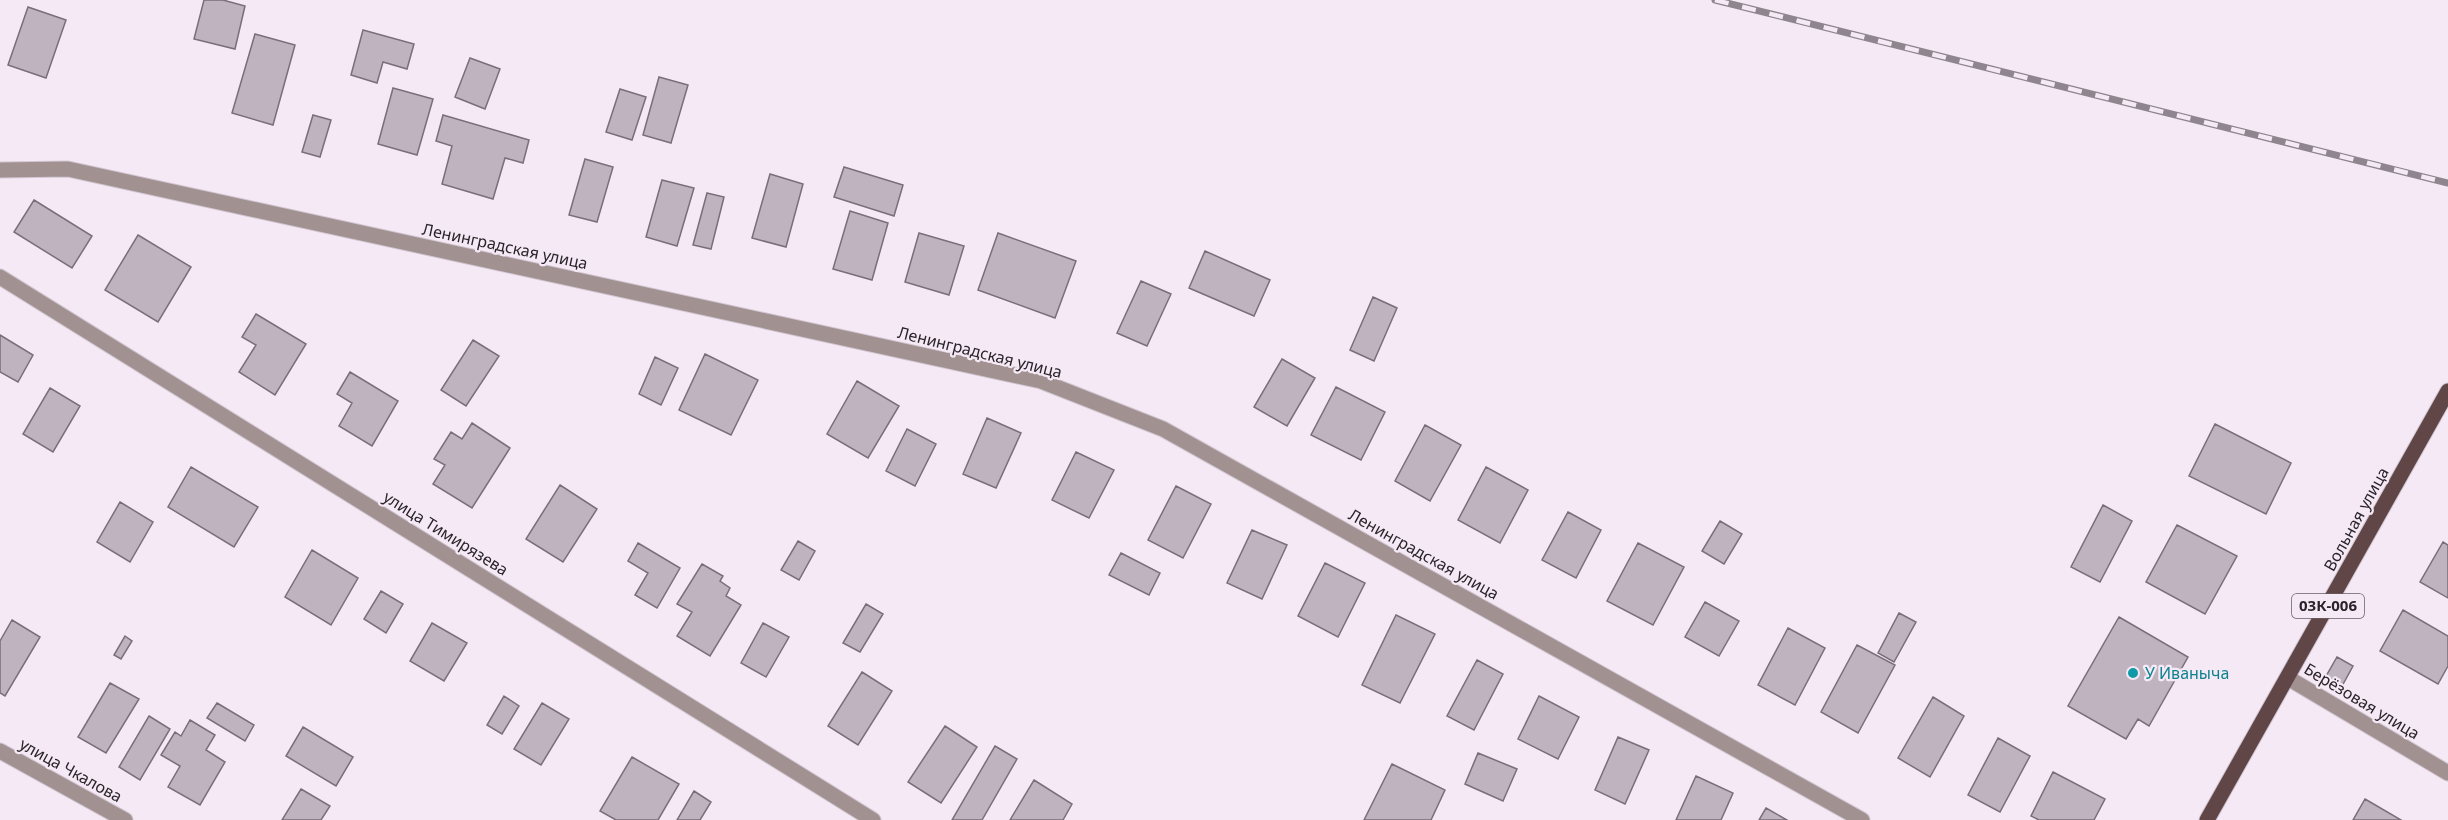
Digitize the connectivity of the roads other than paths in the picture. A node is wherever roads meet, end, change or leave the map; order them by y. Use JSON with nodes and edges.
{"nodes":[{"id":1,"x":0,"y":171,"type":"edge"},
{"id":2,"x":0,"y":277,"type":"edge"},
{"id":3,"x":2448,"y":391,"type":"edge"},
{"id":4,"x":2288,"y":678,"type":"junction"},
{"id":5,"x":0,"y":751,"type":"edge"},
{"id":6,"x":2448,"y":773,"type":"edge"},
{"id":7,"x":125,"y":820,"type":"edge"},
{"id":8,"x":873,"y":820,"type":"edge"},
{"id":9,"x":1862,"y":820,"type":"edge"},
{"id":10,"x":2207,"y":820,"type":"edge"}],
"edges":[{"from":1,"to":9,"type":"street","name":"Ленинградская улица"},
{"from":2,"to":8,"type":"street","name":"улица Тимирязева"},
{"from":3,"to":4,"type":"main road","name":"Вольная улица","number":"03К-006"},
{"from":4,"to":6,"type":"street","name":"Берёзовая улица"},
{"from":4,"to":10,"type":"main road","name":"Вольная улица","number":"03К-006"},
{"from":5,"to":7,"type":"street","name":"улица Чкалова"}]}
